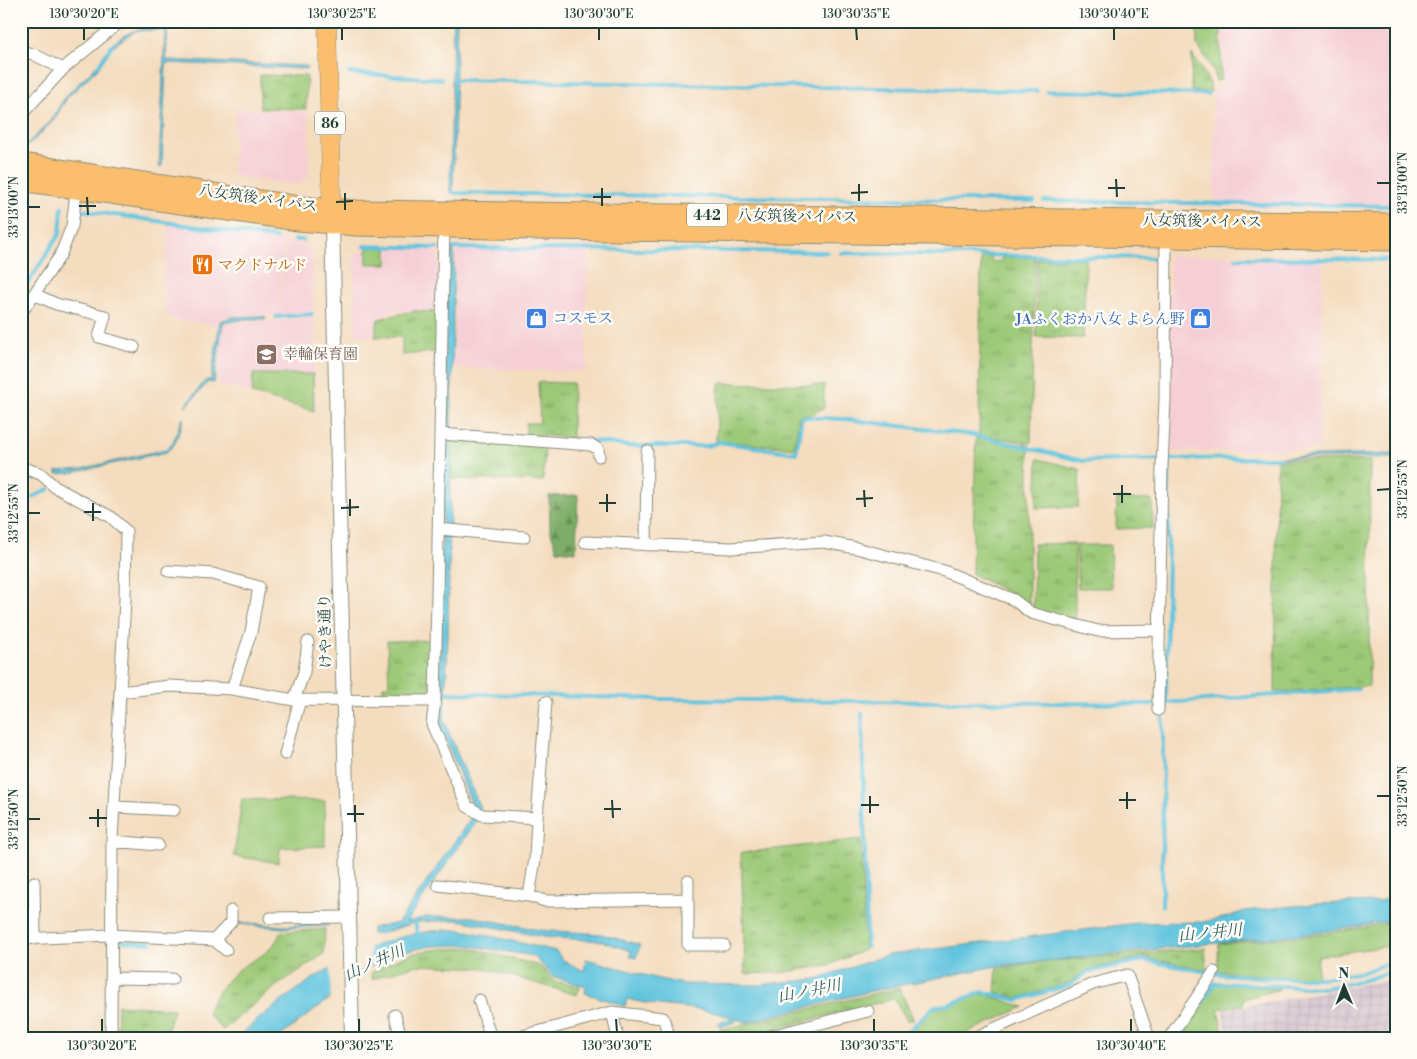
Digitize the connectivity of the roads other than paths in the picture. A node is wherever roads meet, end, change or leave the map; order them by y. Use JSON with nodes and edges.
{"nodes":[{"id":1,"x":121,"y":21,"type":"edge"},
{"id":2,"x":327,"y":21,"type":"edge"},
{"id":3,"x":21,"y":51,"type":"edge"},
{"id":4,"x":63,"y":69,"type":"junction"},
{"id":5,"x":21,"y":115,"type":"edge"},
{"id":6,"x":21,"y":162,"type":"edge"},
{"id":7,"x":21,"y":181,"type":"edge"},
{"id":8,"x":77,"y":181,"type":"junction"},
{"id":9,"x":332,"y":217,"type":"junction"},
{"id":10,"x":444,"y":219,"type":"junction"},
{"id":11,"x":1396,"y":223,"type":"edge"},
{"id":12,"x":1166,"y":229,"type":"junction"},
{"id":13,"x":1396,"y":241,"type":"edge"},
{"id":14,"x":34,"y":294,"type":"junction"},
{"id":15,"x":21,"y":313,"type":"edge"},
{"id":16,"x":134,"y":347,"type":"dead end"},
{"id":17,"x":445,"y":434,"type":"junction"},
{"id":18,"x":647,"y":451,"type":"dead end"},
{"id":19,"x":599,"y":456,"type":"dead end"},
{"id":20,"x":21,"y":467,"type":"edge"},
{"id":21,"x":443,"y":529,"type":"junction"},
{"id":22,"x":524,"y":537,"type":"dead end"},
{"id":23,"x":585,"y":542,"type":"dead end"},
{"id":24,"x":646,"y":544,"type":"junction"},
{"id":25,"x":168,"y":571,"type":"dead end"},
{"id":26,"x":1159,"y":630,"type":"junction"},
{"id":27,"x":308,"y":642,"type":"dead end"},
{"id":28,"x":232,"y":689,"type":"junction"},
{"id":29,"x":120,"y":692,"type":"junction"},
{"id":30,"x":297,"y":700,"type":"junction"},
{"id":31,"x":435,"y":701,"type":"junction"},
{"id":32,"x":343,"y":702,"type":"junction"},
{"id":33,"x":546,"y":702,"type":"dead end"},
{"id":34,"x":1158,"y":710,"type":"dead end"},
{"id":35,"x":285,"y":754,"type":"dead end"},
{"id":36,"x":115,"y":807,"type":"junction"},
{"id":37,"x":174,"y":810,"type":"dead end"},
{"id":38,"x":537,"y":818,"type":"junction"},
{"id":39,"x":112,"y":841,"type":"junction"},
{"id":40,"x":158,"y":845,"type":"dead end"},
{"id":41,"x":688,"y":881,"type":"dead end"},
{"id":42,"x":34,"y":882,"type":"dead end"},
{"id":43,"x":438,"y":886,"type":"dead end"},
{"id":44,"x":529,"y":896,"type":"junction"},
{"id":45,"x":688,"y":899,"type":"junction"},
{"id":46,"x":231,"y":911,"type":"dead end"},
{"id":47,"x":350,"y":917,"type":"junction"},
{"id":48,"x":270,"y":918,"type":"dead end"},
{"id":49,"x":110,"y":935,"type":"junction"},
{"id":50,"x":21,"y":939,"type":"edge"},
{"id":51,"x":35,"y":939,"type":"junction"},
{"id":52,"x":214,"y":940,"type":"junction"},
{"id":53,"x":724,"y":945,"type":"dead end"},
{"id":54,"x":226,"y":950,"type":"dead end"},
{"id":55,"x":1214,"y":972,"type":"dead end"},
{"id":56,"x":111,"y":978,"type":"junction"},
{"id":57,"x":172,"y":979,"type":"dead end"},
{"id":58,"x":479,"y":1000,"type":"dead end"},
{"id":59,"x":868,"y":1011,"type":"dead end"},
{"id":60,"x":612,"y":1012,"type":"junction"},
{"id":61,"x":395,"y":1015,"type":"dead end"},
{"id":62,"x":111,"y":1038,"type":"edge"},
{"id":63,"x":352,"y":1038,"type":"edge"},
{"id":64,"x":401,"y":1038,"type":"edge"},
{"id":65,"x":491,"y":1038,"type":"edge"},
{"id":66,"x":515,"y":1038,"type":"edge"},
{"id":67,"x":618,"y":1038,"type":"edge"},
{"id":68,"x":670,"y":1038,"type":"edge"},
{"id":69,"x":763,"y":1038,"type":"edge"},
{"id":70,"x":974,"y":1038,"type":"edge"},
{"id":71,"x":1148,"y":1038,"type":"edge"},
{"id":72,"x":1168,"y":1038,"type":"edge"}],
"edges":[{"from":1,"to":4,"type":"street"},
{"from":2,"to":9,"type":"main road","number":"86"},
{"from":3,"to":4,"type":"street"},
{"from":4,"to":5,"type":"street"},
{"from":6,"to":8,"type":"highway","name":"八女筑後バイパス","number":"442"},
{"from":7,"to":8,"type":"highway","name":"八女筑後バイパス","number":"442"},
{"from":8,"to":9,"type":"highway","name":"八女筑後バイパス","number":"442"},
{"from":8,"to":14,"type":"street"},
{"from":9,"to":10,"type":"highway","name":"八女筑後バイパス","number":"442"},
{"from":9,"to":32,"type":"street","name":"けやき通り"},
{"from":10,"to":12,"type":"highway","name":"八女筑後バイパス","number":"442"},
{"from":10,"to":17,"type":"street"},
{"from":11,"to":12,"type":"highway","name":"八女筑後バイパス","number":"442"},
{"from":12,"to":13,"type":"highway","name":"八女筑後バイパス","number":"442"},
{"from":12,"to":26,"type":"street"},
{"from":14,"to":15,"type":"street"},
{"from":14,"to":16,"type":"street"},
{"from":17,"to":19,"type":"street"},
{"from":17,"to":21,"type":"street"},
{"from":18,"to":24,"type":"street"},
{"from":20,"to":29,"type":"street"},
{"from":21,"to":22,"type":"street"},
{"from":21,"to":31,"type":"street"},
{"from":23,"to":24,"type":"street"},
{"from":24,"to":26,"type":"street"},
{"from":25,"to":28,"type":"street"},
{"from":26,"to":34,"type":"street"},
{"from":27,"to":30,"type":"street"},
{"from":28,"to":29,"type":"street"},
{"from":28,"to":30,"type":"street"},
{"from":29,"to":36,"type":"street"},
{"from":30,"to":32,"type":"street"},
{"from":30,"to":35,"type":"street"},
{"from":31,"to":32,"type":"street"},
{"from":31,"to":38,"type":"street"},
{"from":32,"to":47,"type":"street","name":"けやき通り"},
{"from":33,"to":38,"type":"street"},
{"from":36,"to":37,"type":"street"},
{"from":36,"to":39,"type":"street"},
{"from":38,"to":44,"type":"street"},
{"from":39,"to":40,"type":"street"},
{"from":39,"to":49,"type":"street"},
{"from":41,"to":45,"type":"street"},
{"from":42,"to":51,"type":"street"},
{"from":43,"to":44,"type":"street"},
{"from":44,"to":45,"type":"street"},
{"from":45,"to":53,"type":"street"},
{"from":46,"to":52,"type":"street"},
{"from":47,"to":48,"type":"street"},
{"from":47,"to":63,"type":"street","name":"けやき通り"},
{"from":49,"to":51,"type":"street"},
{"from":49,"to":52,"type":"street"},
{"from":49,"to":56,"type":"street"},
{"from":50,"to":51,"type":"street"},
{"from":52,"to":54,"type":"street"},
{"from":55,"to":72,"type":"street"},
{"from":56,"to":57,"type":"street"},
{"from":56,"to":62,"type":"street"},
{"from":58,"to":65,"type":"street"},
{"from":59,"to":69,"type":"street"},
{"from":60,"to":66,"type":"street"},
{"from":60,"to":67,"type":"street"},
{"from":60,"to":68,"type":"street"},
{"from":61,"to":64,"type":"street"},
{"from":70,"to":71,"type":"street"}]}
